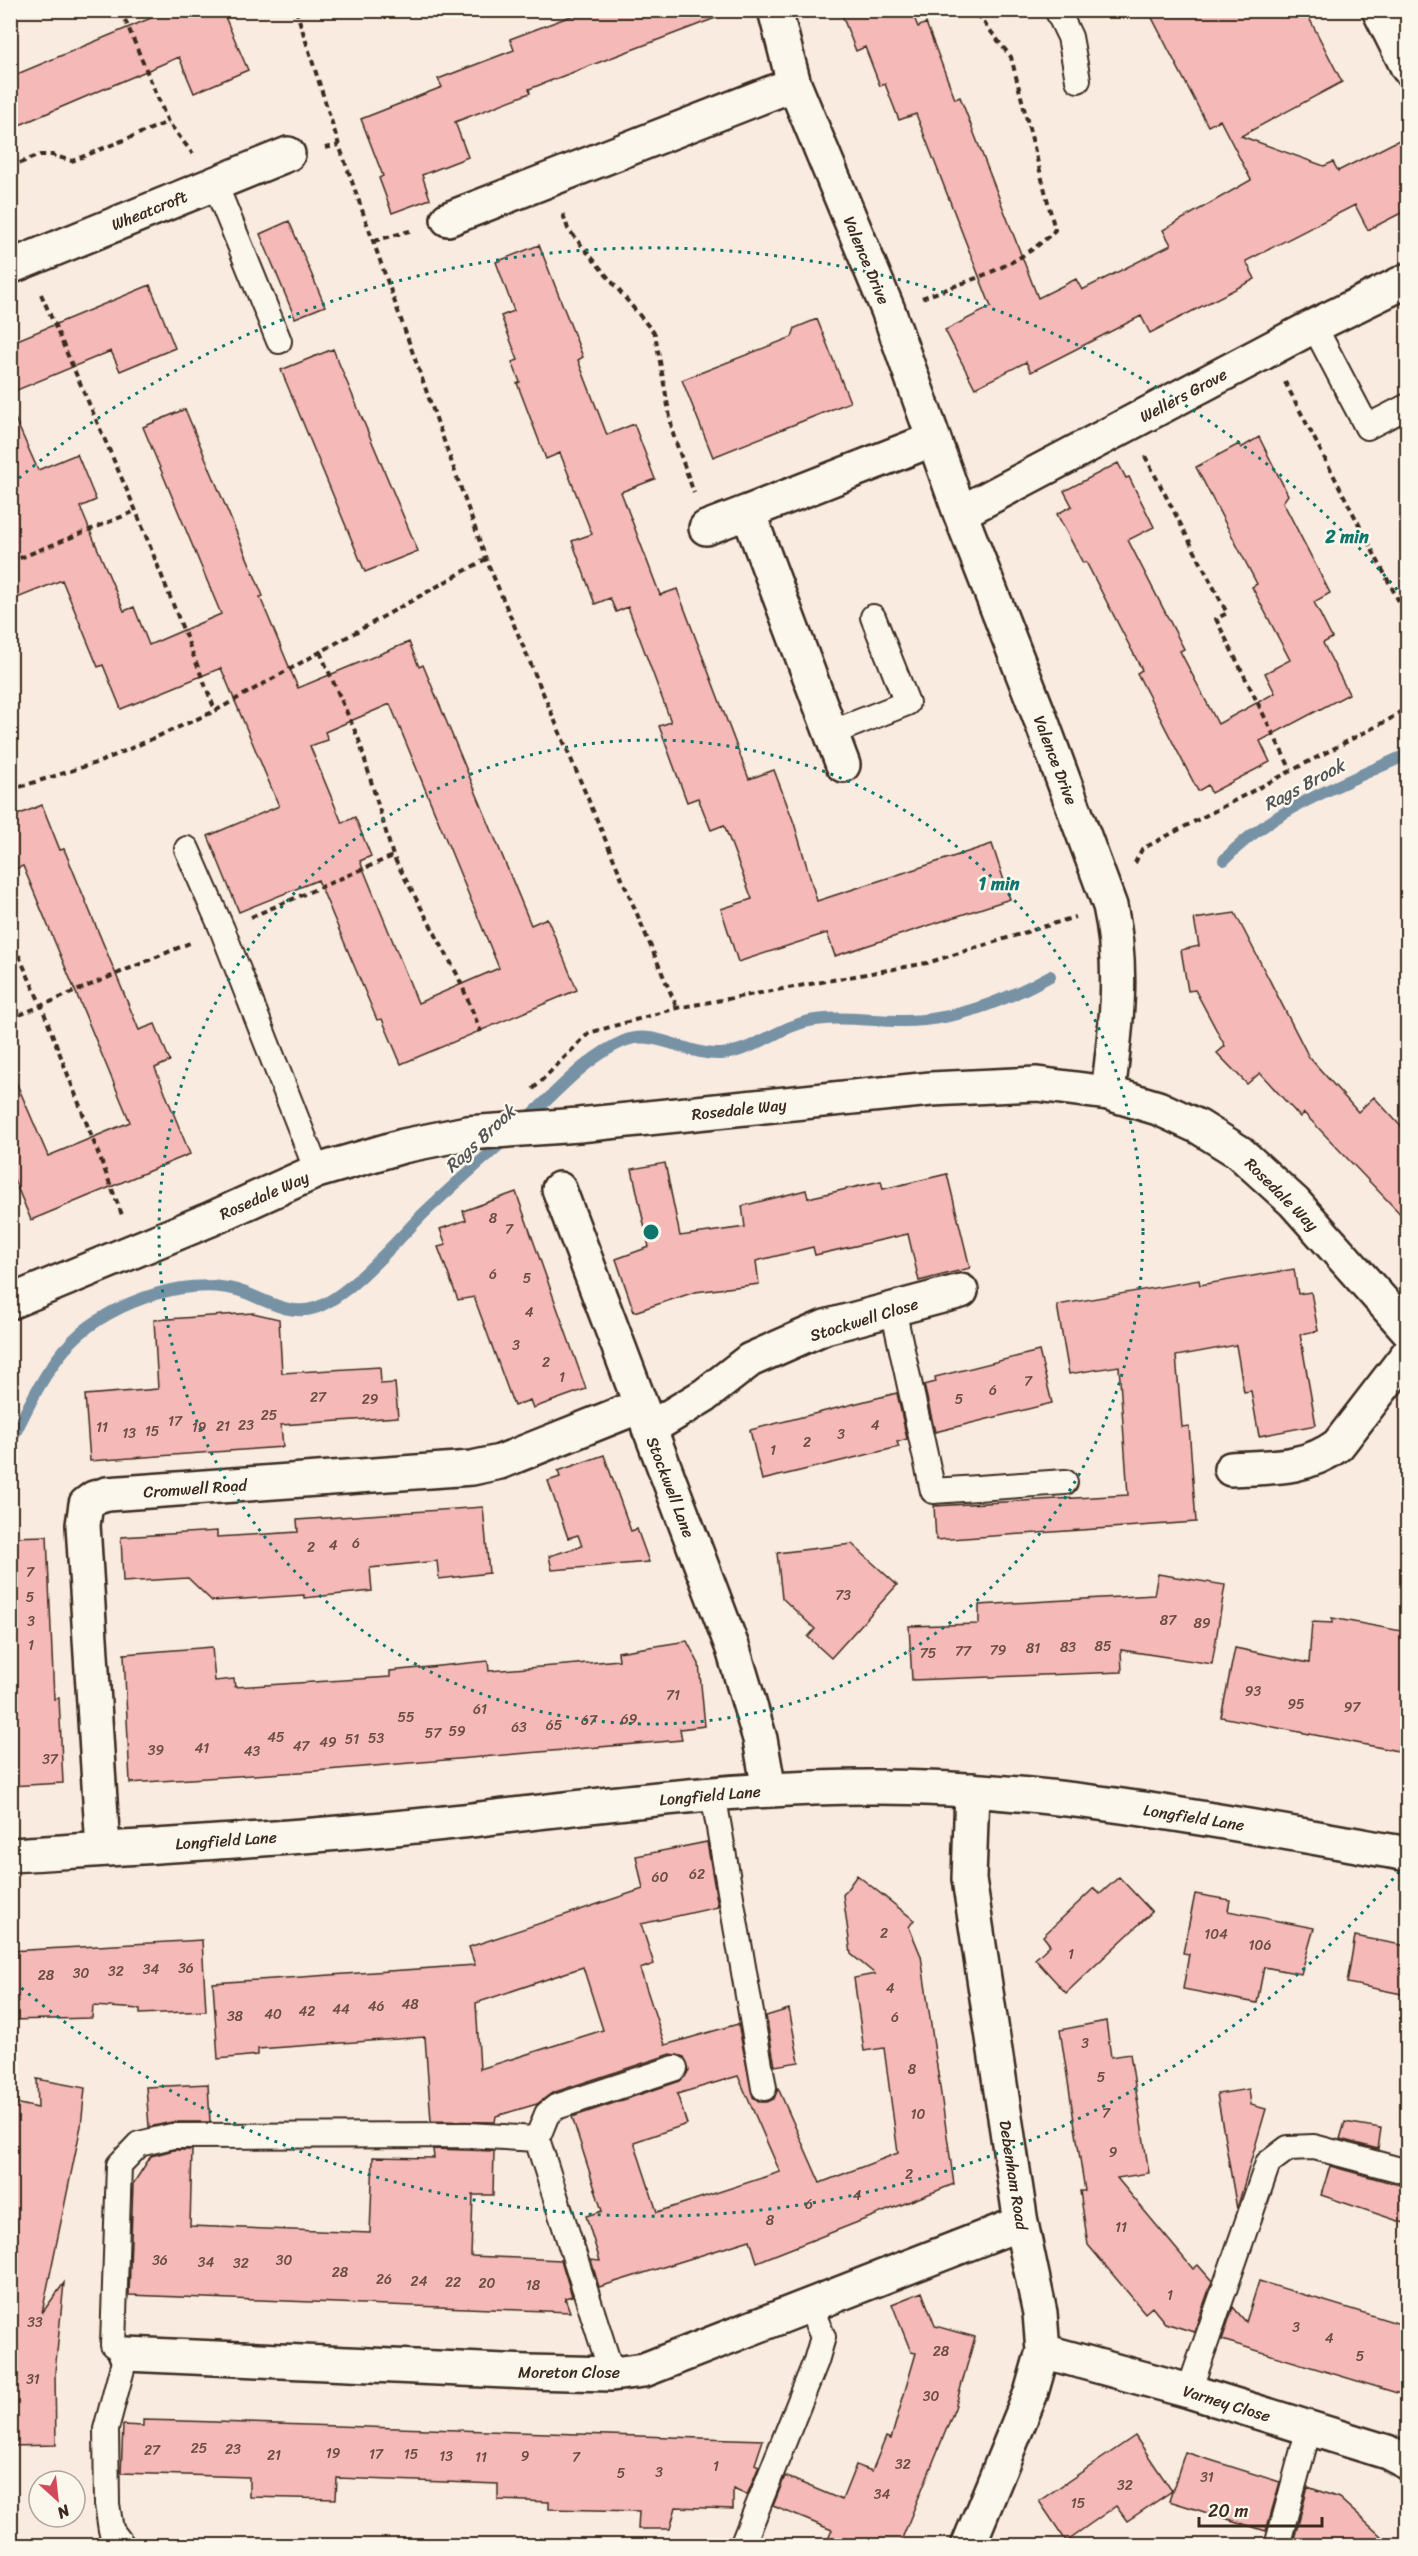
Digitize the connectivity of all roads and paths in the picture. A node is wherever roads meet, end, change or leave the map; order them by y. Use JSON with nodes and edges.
{"nodes":[{"id":1,"x":121,"y":10,"type":"edge"},
{"id":2,"x":296,"y":10,"type":"edge"},
{"id":3,"x":775,"y":10,"type":"edge"},
{"id":4,"x":974,"y":10,"type":"edge"},
{"id":5,"x":1057,"y":10,"type":"edge"},
{"id":6,"x":1378,"y":10,"type":"edge"},
{"id":7,"x":1407,"y":68,"type":"edge"},
{"id":8,"x":1078,"y":81,"type":"dead end"},
{"id":9,"x":794,"y":84,"type":"junction"},
{"id":10,"x":168,"y":122,"type":"junction"},
{"id":11,"x":288,"y":154,"type":"dead end"},
{"id":12,"x":10,"y":167,"type":"edge"},
{"id":13,"x":551,"y":179,"type":"junction"},
{"id":14,"x":215,"y":184,"type":"junction"},
{"id":15,"x":448,"y":219,"type":"dead end"},
{"id":16,"x":18,"y":263,"type":"edge"},
{"id":17,"x":1407,"y":280,"type":"edge"},
{"id":18,"x":888,"y":310,"type":"junction"},
{"id":19,"x":1314,"y":326,"type":"junction"},
{"id":20,"x":279,"y":341,"type":"dead end"},
{"id":21,"x":1268,"y":350,"type":"junction"},
{"id":22,"x":1407,"y":406,"type":"edge"},
{"id":23,"x":1128,"y":424,"type":"junction"},
{"id":24,"x":934,"y":439,"type":"junction"},
{"id":25,"x":136,"y":511,"type":"junction"},
{"id":26,"x":748,"y":512,"type":"junction"},
{"id":27,"x":960,"y":513,"type":"junction"},
{"id":28,"x":706,"y":528,"type":"joint"},
{"id":29,"x":486,"y":559,"type":"junction"},
{"id":30,"x":10,"y":562,"type":"edge"},
{"id":31,"x":873,"y":617,"type":"dead end"},
{"id":32,"x":1407,"y":619,"type":"edge"},
{"id":33,"x":320,"y":652,"type":"junction"},
{"id":34,"x":1407,"y":706,"type":"edge"},
{"id":35,"x":215,"y":711,"type":"junction"},
{"id":36,"x":831,"y":733,"type":"junction"},
{"id":37,"x":843,"y":765,"type":"dead end"},
{"id":38,"x":1291,"y":770,"type":"junction"},
{"id":39,"x":10,"y":790,"type":"edge"},
{"id":40,"x":187,"y":849,"type":"dead end"},
{"id":41,"x":1110,"y":906,"type":"junction"},
{"id":42,"x":10,"y":936,"type":"edge"},
{"id":43,"x":677,"y":1008,"type":"junction"},
{"id":44,"x":481,"y":1032,"type":"dead end"},
{"id":45,"x":530,"y":1092,"type":"dead end"},
{"id":46,"x":1108,"y":1093,"type":"junction"},
{"id":47,"x":317,"y":1171,"type":"junction"},
{"id":48,"x":559,"y":1189,"type":"dead end"},
{"id":49,"x":136,"y":1250,"type":"junction"},
{"id":50,"x":961,"y":1291,"type":"dead end"},
{"id":51,"x":10,"y":1302,"type":"edge"},
{"id":52,"x":893,"y":1309,"type":"junction"},
{"id":53,"x":1407,"y":1330,"type":"edge"},
{"id":54,"x":1407,"y":1354,"type":"edge"},
{"id":55,"x":644,"y":1418,"type":"junction"},
{"id":56,"x":1231,"y":1469,"type":"dead end"},
{"id":57,"x":1065,"y":1482,"type":"dead end"},
{"id":58,"x":769,"y":1790,"type":"junction"},
{"id":59,"x":972,"y":1790,"type":"junction"},
{"id":60,"x":713,"y":1793,"type":"junction"},
{"id":61,"x":104,"y":1849,"type":"junction"},
{"id":62,"x":1407,"y":1854,"type":"edge"},
{"id":63,"x":10,"y":1855,"type":"edge"},
{"id":64,"x":675,"y":2068,"type":"dead end"},
{"id":65,"x":764,"y":2088,"type":"dead end"},
{"id":66,"x":537,"y":2139,"type":"junction"},
{"id":67,"x":1407,"y":2172,"type":"edge"},
{"id":68,"x":1021,"y":2223,"type":"junction"},
{"id":69,"x":810,"y":2307,"type":"junction"},
{"id":70,"x":1043,"y":2351,"type":"junction"},
{"id":71,"x":126,"y":2354,"type":"junction"},
{"id":72,"x":612,"y":2374,"type":"junction"},
{"id":73,"x":1189,"y":2391,"type":"junction"},
{"id":74,"x":1309,"y":2428,"type":"junction"},
{"id":75,"x":1407,"y":2463,"type":"edge"},
{"id":76,"x":123,"y":2546,"type":"edge"},
{"id":77,"x":742,"y":2546,"type":"edge"},
{"id":78,"x":968,"y":2546,"type":"edge"},
{"id":79,"x":1277,"y":2546,"type":"edge"}],
"edges":[{"from":1,"to":10,"type":"path"},
{"from":2,"to":29,"type":"path"},
{"from":3,"to":9,"type":"street","name":"Valence Drive"},
{"from":4,"to":18,"type":"path"},
{"from":5,"to":8,"type":"lane"},
{"from":6,"to":7,"type":"street"},
{"from":9,"to":13,"type":"street"},
{"from":9,"to":18,"type":"street","name":"Valence Drive"},
{"from":10,"to":12,"type":"path"},
{"from":10,"to":14,"type":"path"},
{"from":11,"to":14,"type":"street","name":"Wheatcroft"},
{"from":13,"to":15,"type":"street"},
{"from":13,"to":28,"type":"path"},
{"from":14,"to":16,"type":"street","name":"Wheatcroft"},
{"from":14,"to":20,"type":"lane"},
{"from":16,"to":25,"type":"path"},
{"from":17,"to":19,"type":"street","name":"Wellers Grove"},
{"from":18,"to":24,"type":"street","name":"Valence Drive"},
{"from":19,"to":21,"type":"street","name":"Wellers Grove"},
{"from":19,"to":22,"type":"lane"},
{"from":21,"to":23,"type":"street","name":"Wellers Grove"},
{"from":21,"to":32,"type":"path"},
{"from":23,"to":27,"type":"street","name":"Wellers Grove"},
{"from":23,"to":38,"type":"path"},
{"from":24,"to":26,"type":"street"},
{"from":24,"to":27,"type":"street","name":"Valence Drive"},
{"from":25,"to":30,"type":"path"},
{"from":25,"to":35,"type":"path"},
{"from":26,"to":28,"type":"street"},
{"from":26,"to":36,"type":"street"},
{"from":27,"to":41,"type":"street","name":"Valence Drive"},
{"from":29,"to":33,"type":"path"},
{"from":29,"to":43,"type":"path"},
{"from":31,"to":36,"type":"lane"},
{"from":33,"to":35,"type":"path"},
{"from":33,"to":44,"type":"path"},
{"from":34,"to":38,"type":"path"},
{"from":35,"to":39,"type":"path"},
{"from":36,"to":37,"type":"street"},
{"from":38,"to":41,"type":"path"},
{"from":40,"to":47,"type":"lane"},
{"from":41,"to":43,"type":"path"},
{"from":41,"to":46,"type":"street","name":"Valence Drive"},
{"from":42,"to":49,"type":"path"},
{"from":43,"to":45,"type":"path"},
{"from":46,"to":47,"type":"street","name":"Rosedale Way"},
{"from":46,"to":53,"type":"street","name":"Rosedale Way"},
{"from":47,"to":49,"type":"street","name":"Rosedale Way"},
{"from":48,"to":55,"type":"street","name":"Stockwell Lane"},
{"from":49,"to":51,"type":"street","name":"Rosedale Way"},
{"from":50,"to":52,"type":"street","name":"Stockwell Close"},
{"from":52,"to":55,"type":"street","name":"Stockwell Close"},
{"from":52,"to":57,"type":"lane"},
{"from":54,"to":56,"type":"street"},
{"from":55,"to":58,"type":"street","name":"Stockwell Lane"},
{"from":55,"to":61,"type":"street","name":"Cromwell Road"},
{"from":58,"to":59,"type":"street","name":"Longfield Lane"},
{"from":58,"to":60,"type":"street","name":"Longfield Lane"},
{"from":59,"to":62,"type":"street","name":"Longfield Lane"},
{"from":59,"to":68,"type":"street","name":"Debenham Road"},
{"from":60,"to":61,"type":"street","name":"Longfield Lane"},
{"from":60,"to":65,"type":"lane"},
{"from":61,"to":63,"type":"street","name":"Longfield Lane"},
{"from":64,"to":66,"type":"lane"},
{"from":66,"to":71,"type":"lane"},
{"from":66,"to":72,"type":"lane"},
{"from":67,"to":73,"type":"lane"},
{"from":68,"to":69,"type":"street","name":"Moreton Close"},
{"from":68,"to":70,"type":"street","name":"Debenham Road"},
{"from":69,"to":72,"type":"street","name":"Moreton Close"},
{"from":69,"to":77,"type":"lane"},
{"from":70,"to":73,"type":"street","name":"Varney Close"},
{"from":70,"to":78,"type":"street","name":"Debenham Road"},
{"from":71,"to":72,"type":"street","name":"Moreton Close"},
{"from":71,"to":76,"type":"lane"},
{"from":73,"to":74,"type":"street","name":"Varney Close"},
{"from":74,"to":75,"type":"street","name":"Varney Close"},
{"from":74,"to":79,"type":"lane"}]}
